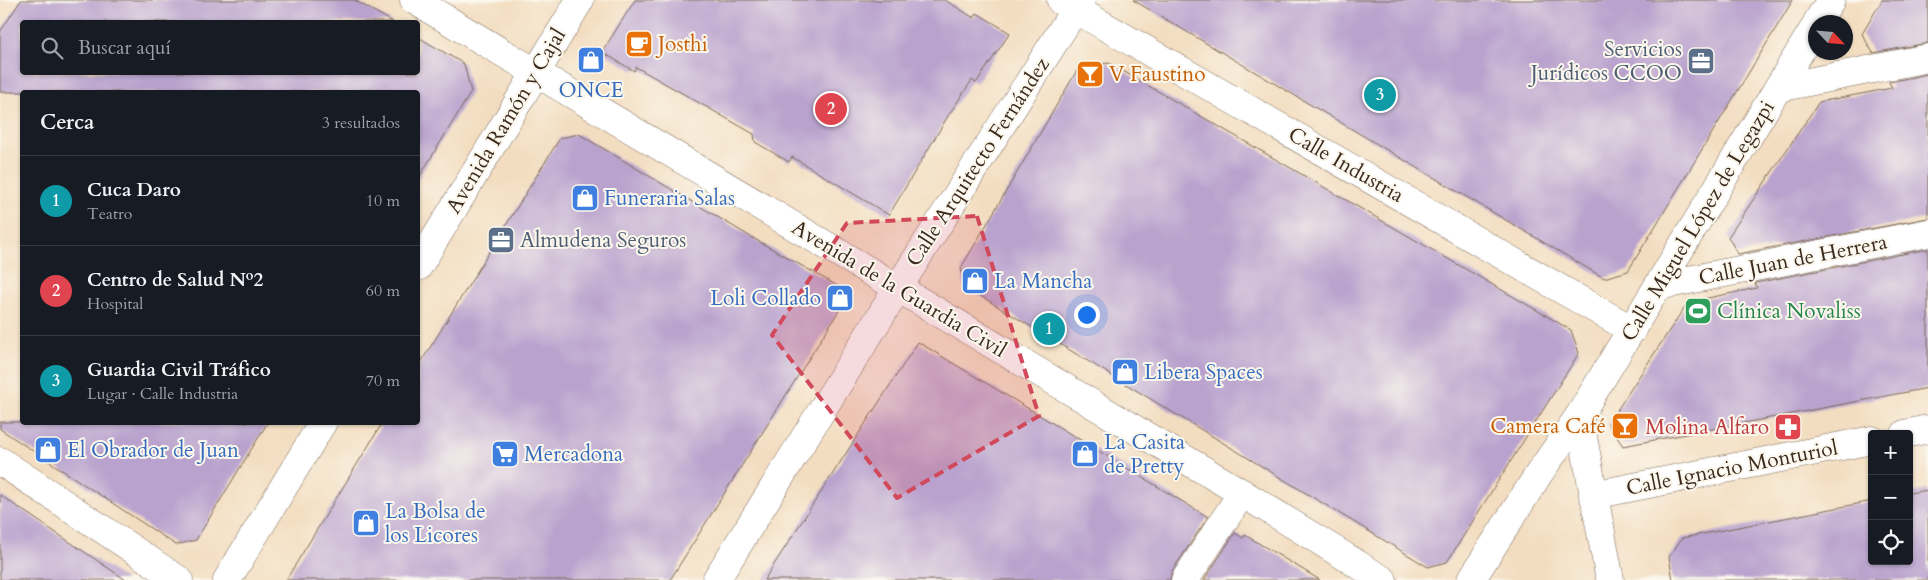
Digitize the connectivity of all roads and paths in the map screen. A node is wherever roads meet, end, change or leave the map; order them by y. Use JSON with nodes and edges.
{"nodes":[{"id":1,"x":414,"y":0,"type":"edge"},
{"id":2,"x":580,"y":0,"type":"edge"},
{"id":3,"x":1831,"y":0,"type":"edge"},
{"id":4,"x":1072,"y":3,"type":"edge"},
{"id":5,"x":1822,"y":15,"type":"edge"},
{"id":6,"x":1808,"y":37,"type":"edge"},
{"id":7,"x":1928,"y":58,"type":"edge"},
{"id":8,"x":535,"y":73,"type":"junction"},
{"id":9,"x":1778,"y":88,"type":"junction"},
{"id":10,"x":1928,"y":233,"type":"edge"},
{"id":11,"x":420,"y":264,"type":"edge"},
{"id":12,"x":1658,"y":286,"type":"junction"},
{"id":13,"x":898,"y":288,"type":"junction"},
{"id":14,"x":1632,"y":330,"type":"junction"},
{"id":15,"x":1579,"y":416,"type":"junction"},
{"id":16,"x":321,"y":425,"type":"edge"},
{"id":17,"x":1928,"y":429,"type":"edge"},
{"id":18,"x":1913,"y":432,"type":"edge"},
{"id":19,"x":1868,"y":441,"type":"edge"},
{"id":20,"x":0,"y":461,"type":"edge"},
{"id":21,"x":1242,"y":493,"type":"junction"},
{"id":22,"x":1593,"y":495,"type":"junction"},
{"id":23,"x":179,"y":580,"type":"edge"},
{"id":24,"x":227,"y":580,"type":"edge"},
{"id":25,"x":716,"y":580,"type":"edge"},
{"id":26,"x":1185,"y":580,"type":"edge"},
{"id":27,"x":1383,"y":580,"type":"edge"},
{"id":28,"x":1471,"y":580,"type":"edge"},
{"id":29,"x":1610,"y":580,"type":"edge"}],
"edges":[{"from":1,"to":8,"type":"street","name":"Avenida de la Guardia Civil"},
{"from":2,"to":8,"type":"street","name":"Avenida Ramón y Cajal"},
{"from":3,"to":5,"type":"street","name":"Calle Miguel López de Legazpi"},
{"from":4,"to":13,"type":"street","name":"Calle Arquitecto Fernández"},
{"from":4,"to":14,"type":"street","name":"Calle Industria"},
{"from":6,"to":9,"type":"street","name":"Calle Miguel López de Legazpi"},
{"from":7,"to":9,"type":"street"},
{"from":8,"to":11,"type":"street","name":"Avenida Ramón y Cajal"},
{"from":8,"to":13,"type":"street","name":"Avenida de la Guardia Civil"},
{"from":9,"to":12,"type":"street","name":"Calle Miguel López de Legazpi"},
{"from":10,"to":12,"type":"street","name":"Calle Juan de Herrera"},
{"from":12,"to":14,"type":"street","name":"Calle Miguel López de Legazpi"},
{"from":13,"to":21,"type":"street","name":"Avenida de la Guardia Civil"},
{"from":13,"to":25,"type":"street","name":"Calle Arquitecto Fernández"},
{"from":14,"to":15,"type":"street","name":"Calle Miguel López de Legazpi"},
{"from":15,"to":22,"type":"street"},
{"from":15,"to":28,"type":"street","name":"Calle Miguel López de Legazpi"},
{"from":16,"to":24,"type":"street"},
{"from":17,"to":18,"type":"street"},
{"from":19,"to":22,"type":"street","name":"Calle Ignacio Monturiol"},
{"from":20,"to":23,"type":"street"},
{"from":21,"to":26,"type":"street"},
{"from":21,"to":27,"type":"street","name":"Avenida de la Guardia Civil"},
{"from":22,"to":29,"type":"street"}]}
